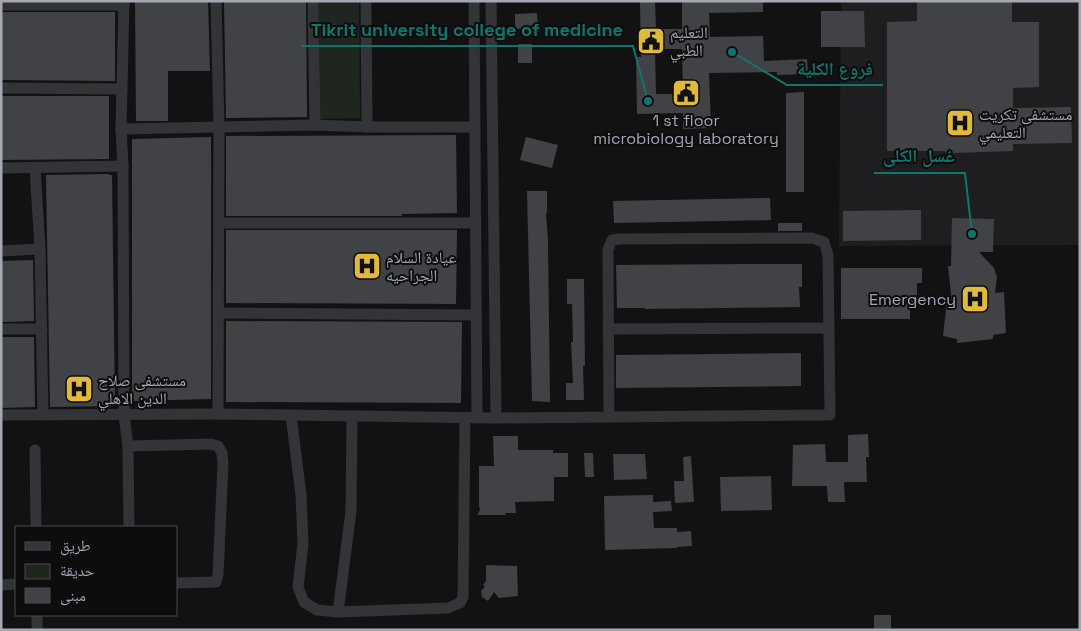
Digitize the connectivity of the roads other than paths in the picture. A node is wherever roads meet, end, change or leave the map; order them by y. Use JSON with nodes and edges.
{"nodes":[{"id":1,"x":216,"y":1,"type":"edge"},
{"id":2,"x":313,"y":1,"type":"edge"},
{"id":3,"x":366,"y":1,"type":"edge"},
{"id":4,"x":474,"y":1,"type":"edge"},
{"id":5,"x":492,"y":1,"type":"edge"},
{"id":6,"x":42,"y":3,"type":"edge"},
{"id":7,"x":124,"y":3,"type":"edge"},
{"id":8,"x":1,"y":5,"type":"edge"},
{"id":9,"x":1,"y":88,"type":"edge"},
{"id":10,"x":122,"y":90,"type":"junction"},
{"id":11,"x":315,"y":125,"type":"junction"},
{"id":12,"x":219,"y":127,"type":"junction"},
{"id":13,"x":367,"y":127,"type":"junction"},
{"id":14,"x":474,"y":127,"type":"junction"},
{"id":15,"x":122,"y":129,"type":"junction"},
{"id":16,"x":123,"y":166,"type":"junction"},
{"id":17,"x":35,"y":167,"type":"junction"},
{"id":18,"x":1,"y":168,"type":"edge"},
{"id":19,"x":219,"y":223,"type":"junction"},
{"id":20,"x":476,"y":224,"type":"junction"},
{"id":21,"x":1,"y":250,"type":"edge"},
{"id":22,"x":40,"y":250,"type":"junction"},
{"id":23,"x":218,"y":313,"type":"junction"},
{"id":24,"x":476,"y":315,"type":"junction"},
{"id":25,"x":829,"y":328,"type":"junction"},
{"id":26,"x":1,"y":329,"type":"edge"},
{"id":27,"x":42,"y":329,"type":"junction"},
{"id":28,"x":609,"y":329,"type":"junction"},
{"id":29,"x":218,"y":414,"type":"junction"},
{"id":30,"x":1,"y":415,"type":"edge"},
{"id":31,"x":43,"y":415,"type":"junction"},
{"id":32,"x":124,"y":415,"type":"junction"},
{"id":33,"x":290,"y":415,"type":"junction"},
{"id":34,"x":352,"y":416,"type":"junction"},
{"id":35,"x":609,"y":416,"type":"junction"},
{"id":36,"x":465,"y":418,"type":"junction"},
{"id":37,"x":477,"y":418,"type":"junction"},
{"id":38,"x":496,"y":418,"type":"junction"},
{"id":39,"x":128,"y":446,"type":"junction"},
{"id":40,"x":35,"y":450,"type":"dead end"},
{"id":41,"x":36,"y":526,"type":"edge"},
{"id":42,"x":129,"y":526,"type":"edge"},
{"id":43,"x":178,"y":583,"type":"edge"},
{"id":44,"x":15,"y":584,"type":"edge"},
{"id":45,"x":1,"y":585,"type":"edge"},
{"id":46,"x":338,"y":612,"type":"junction"},
{"id":47,"x":37,"y":616,"type":"edge"},
{"id":48,"x":37,"y":630,"type":"edge"}],
"edges":[{"from":1,"to":12,"type":"street"},
{"from":2,"to":11,"type":"street"},
{"from":3,"to":13,"type":"street"},
{"from":4,"to":14,"type":"street"},
{"from":5,"to":38,"type":"street"},
{"from":6,"to":7,"type":"street"},
{"from":6,"to":8,"type":"street"},
{"from":7,"to":10,"type":"street"},
{"from":9,"to":10,"type":"street"},
{"from":10,"to":15,"type":"street"},
{"from":11,"to":12,"type":"street"},
{"from":11,"to":13,"type":"street"},
{"from":12,"to":15,"type":"street"},
{"from":12,"to":19,"type":"street"},
{"from":13,"to":14,"type":"street"},
{"from":14,"to":20,"type":"street"},
{"from":15,"to":16,"type":"street"},
{"from":16,"to":17,"type":"street"},
{"from":16,"to":32,"type":"street"},
{"from":17,"to":18,"type":"street"},
{"from":17,"to":22,"type":"street"},
{"from":19,"to":20,"type":"street"},
{"from":19,"to":23,"type":"street"},
{"from":20,"to":24,"type":"street"},
{"from":21,"to":22,"type":"street"},
{"from":22,"to":27,"type":"street"},
{"from":23,"to":24,"type":"street"},
{"from":23,"to":29,"type":"street"},
{"from":24,"to":37,"type":"street"},
{"from":25,"to":28,"type":"street"},
{"from":25,"to":28,"type":"street"},
{"from":25,"to":35,"type":"street"},
{"from":26,"to":27,"type":"street"},
{"from":27,"to":31,"type":"street"},
{"from":28,"to":35,"type":"street"},
{"from":29,"to":32,"type":"street"},
{"from":29,"to":33,"type":"street"},
{"from":30,"to":31,"type":"street"},
{"from":31,"to":32,"type":"street"},
{"from":32,"to":39,"type":"street"},
{"from":33,"to":34,"type":"street"},
{"from":33,"to":46,"type":"street"},
{"from":34,"to":36,"type":"street"},
{"from":34,"to":46,"type":"street"},
{"from":35,"to":38,"type":"street"},
{"from":36,"to":37,"type":"street"},
{"from":36,"to":46,"type":"street"},
{"from":37,"to":38,"type":"street"},
{"from":39,"to":42,"type":"street"},
{"from":39,"to":43,"type":"street"},
{"from":40,"to":41,"type":"street"},
{"from":44,"to":45,"type":"street"},
{"from":47,"to":48,"type":"street"}]}
